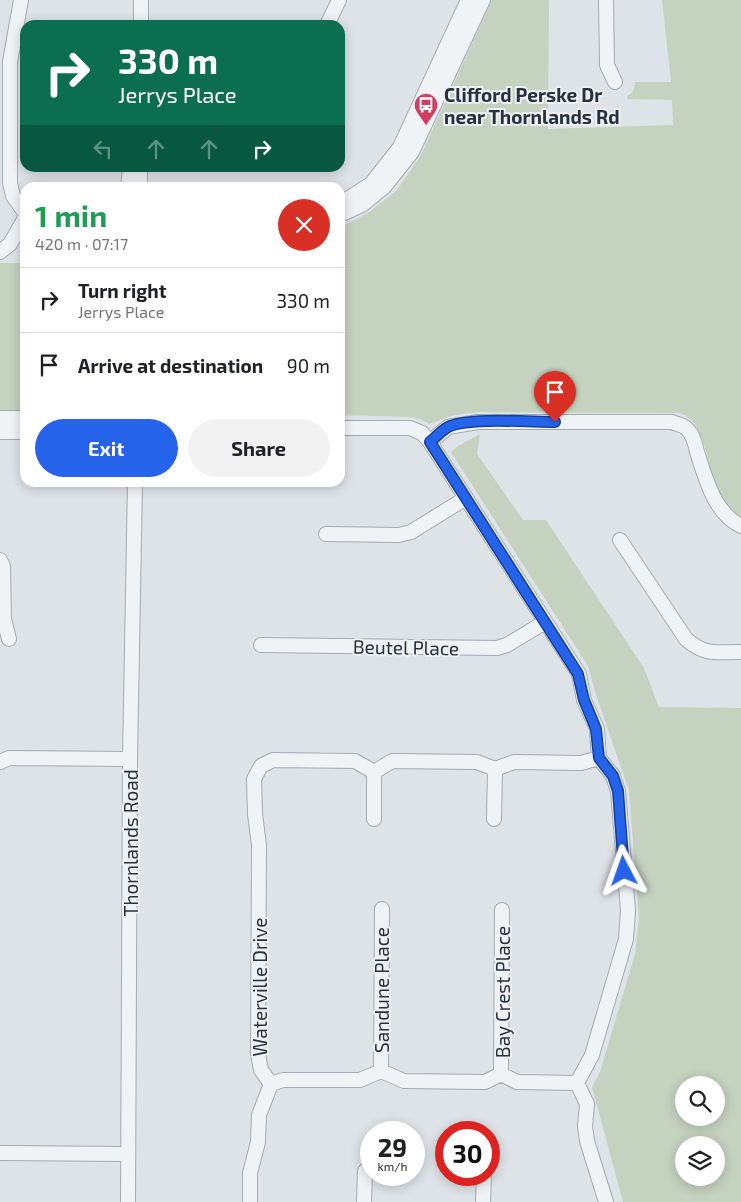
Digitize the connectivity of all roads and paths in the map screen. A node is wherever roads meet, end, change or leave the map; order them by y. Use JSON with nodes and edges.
{"nodes":[{"id":1,"x":21,"y":0,"type":"edge"},
{"id":2,"x":133,"y":0,"type":"edge"},
{"id":3,"x":141,"y":0,"type":"edge"},
{"id":4,"x":339,"y":0,"type":"edge"},
{"id":5,"x":468,"y":0,"type":"edge"},
{"id":6,"x":482,"y":0,"type":"edge"},
{"id":7,"x":606,"y":0,"type":"edge"},
{"id":8,"x":133,"y":20,"type":"edge"},
{"id":9,"x":141,"y":20,"type":"edge"},
{"id":10,"x":329,"y":20,"type":"edge"},
{"id":11,"x":615,"y":82,"type":"dead end"},
{"id":12,"x":345,"y":200,"type":"edge"},
{"id":13,"x":20,"y":205,"type":"edge"},
{"id":14,"x":345,"y":213,"type":"edge"},
{"id":15,"x":20,"y":224,"type":"edge"},
{"id":16,"x":0,"y":252,"type":"edge"},
{"id":17,"x":0,"y":418,"type":"edge"},
{"id":18,"x":20,"y":418,"type":"edge"},
{"id":19,"x":345,"y":428,"type":"edge"},
{"id":20,"x":0,"y":432,"type":"edge"},
{"id":21,"x":20,"y":432,"type":"edge"},
{"id":22,"x":430,"y":442,"type":"junction"},
{"id":23,"x":134,"y":487,"type":"edge"},
{"id":24,"x":466,"y":498,"type":"junction"},
{"id":25,"x":741,"y":526,"type":"edge"},
{"id":26,"x":326,"y":534,"type":"dead end"},
{"id":27,"x":620,"y":540,"type":"dead end"},
{"id":28,"x":0,"y":560,"type":"edge"},
{"id":29,"x":545,"y":622,"type":"junction"},
{"id":30,"x":9,"y":639,"type":"dead end"},
{"id":31,"x":261,"y":645,"type":"dead end"},
{"id":32,"x":741,"y":652,"type":"edge"},
{"id":33,"x":599,"y":758,"type":"junction"},
{"id":34,"x":130,"y":759,"type":"junction"},
{"id":35,"x":0,"y":762,"type":"edge"},
{"id":36,"x":495,"y":769,"type":"junction"},
{"id":37,"x":374,"y":772,"type":"junction"},
{"id":38,"x":374,"y":819,"type":"dead end"},
{"id":39,"x":494,"y":819,"type":"dead end"},
{"id":40,"x":382,"y":909,"type":"dead end"},
{"id":41,"x":502,"y":910,"type":"dead end"},
{"id":42,"x":381,"y":1070,"type":"junction"},
{"id":43,"x":501,"y":1074,"type":"junction"},
{"id":44,"x":578,"y":1083,"type":"junction"},
{"id":45,"x":271,"y":1084,"type":"junction"},
{"id":46,"x":0,"y":1154,"type":"edge"},
{"id":47,"x":128,"y":1154,"type":"junction"},
{"id":48,"x":365,"y":1186,"type":"edge"},
{"id":49,"x":484,"y":1186,"type":"edge"},
{"id":50,"x":128,"y":1202,"type":"edge"},
{"id":51,"x":250,"y":1202,"type":"edge"},
{"id":52,"x":364,"y":1202,"type":"edge"},
{"id":53,"x":483,"y":1202,"type":"edge"},
{"id":54,"x":606,"y":1202,"type":"edge"}],
"edges":[{"from":1,"to":13,"type":"street"},
{"from":2,"to":8,"type":"street"},
{"from":3,"to":9,"type":"street"},
{"from":4,"to":10,"type":"street"},
{"from":5,"to":12,"type":"street"},
{"from":6,"to":14,"type":"street"},
{"from":7,"to":11,"type":"street"},
{"from":15,"to":16,"type":"street"},
{"from":17,"to":18,"type":"street"},
{"from":19,"to":22,"type":"street"},
{"from":20,"to":21,"type":"street"},
{"from":22,"to":24,"type":"street"},
{"from":22,"to":25,"type":"street"},
{"from":23,"to":34,"type":"street","name":"Thornlands Road"},
{"from":24,"to":26,"type":"street"},
{"from":24,"to":29,"type":"street"},
{"from":27,"to":32,"type":"street"},
{"from":28,"to":30,"type":"street"},
{"from":29,"to":31,"type":"street","name":"Beutel Place"},
{"from":29,"to":33,"type":"street"},
{"from":33,"to":36,"type":"street"},
{"from":33,"to":44,"type":"street"},
{"from":34,"to":35,"type":"street"},
{"from":34,"to":47,"type":"street","name":"Thornlands Road"},
{"from":36,"to":37,"type":"street"},
{"from":36,"to":39,"type":"street"},
{"from":37,"to":38,"type":"street"},
{"from":37,"to":45,"type":"street","name":"Waterville Drive"},
{"from":40,"to":42,"type":"street","name":"Sandune Place"},
{"from":41,"to":43,"type":"street","name":"Bay Crest Place"},
{"from":42,"to":43,"type":"street"},
{"from":42,"to":45,"type":"street"},
{"from":43,"to":44,"type":"street"},
{"from":44,"to":54,"type":"street"},
{"from":45,"to":51,"type":"street","name":"Waterville Drive"},
{"from":46,"to":47,"type":"street"},
{"from":47,"to":50,"type":"street","name":"Thornlands Road"},
{"from":48,"to":52,"type":"street"},
{"from":49,"to":53,"type":"street"}]}
